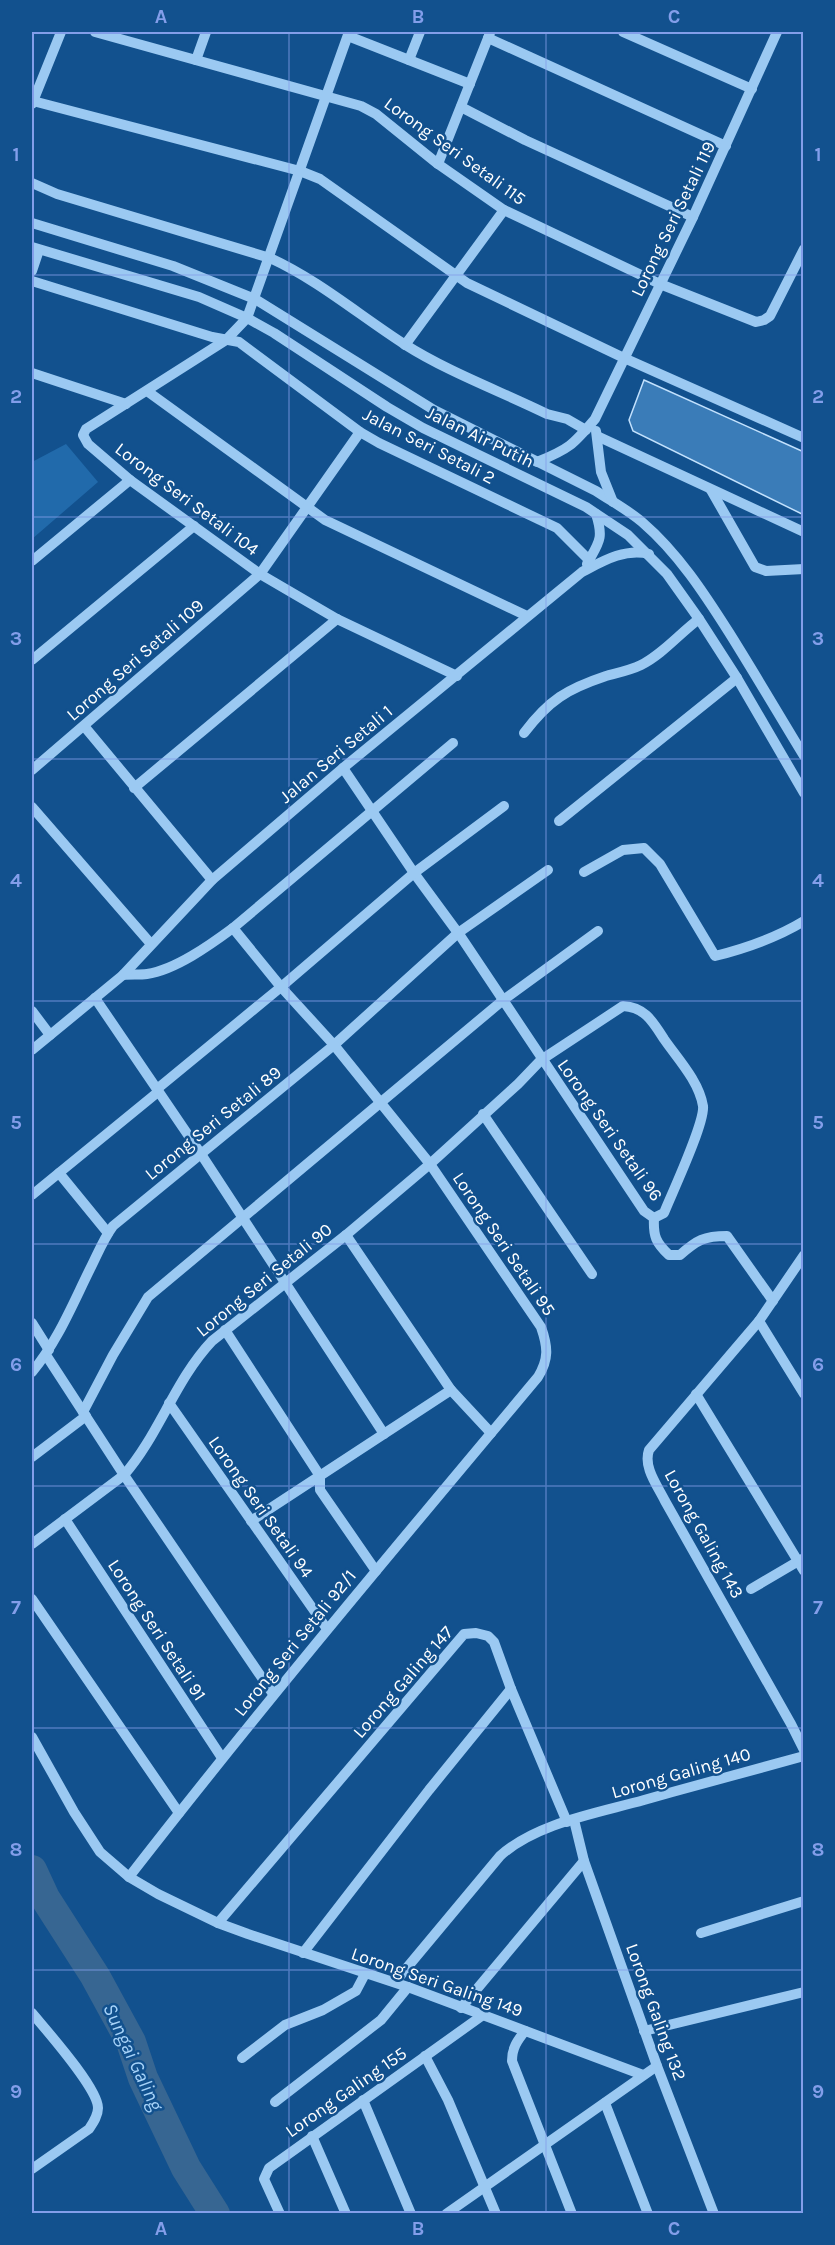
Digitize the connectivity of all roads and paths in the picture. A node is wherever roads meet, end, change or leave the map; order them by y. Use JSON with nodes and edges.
{"nodes":[{"id":1,"x":61,"y":32,"type":"edge"},
{"id":2,"x":95,"y":32,"type":"edge"},
{"id":3,"x":206,"y":32,"type":"edge"},
{"id":4,"x":420,"y":32,"type":"edge"},
{"id":5,"x":623,"y":32,"type":"edge"},
{"id":6,"x":777,"y":32,"type":"edge"},
{"id":7,"x":348,"y":34,"type":"edge"},
{"id":8,"x":489,"y":35,"type":"edge"},
{"id":9,"x":196,"y":60,"type":"junction"},
{"id":10,"x":409,"y":60,"type":"junction"},
{"id":11,"x":470,"y":84,"type":"junction"},
{"id":12,"x":752,"y":89,"type":"junction"},
{"id":13,"x":327,"y":96,"type":"junction"},
{"id":14,"x":33,"y":99,"type":"edge"},
{"id":15,"x":460,"y":107,"type":"junction"},
{"id":16,"x":726,"y":146,"type":"junction"},
{"id":17,"x":438,"y":164,"type":"junction"},
{"id":18,"x":300,"y":171,"type":"junction"},
{"id":19,"x":32,"y":183,"type":"edge"},
{"id":20,"x":504,"y":210,"type":"junction"},
{"id":21,"x":693,"y":217,"type":"junction"},
{"id":22,"x":32,"y":223,"type":"edge"},
{"id":23,"x":35,"y":248,"type":"edge"},
{"id":24,"x":804,"y":249,"type":"edge"},
{"id":25,"x":270,"y":258,"type":"junction"},
{"id":26,"x":32,"y":271,"type":"edge"},
{"id":27,"x":456,"y":276,"type":"junction"},
{"id":28,"x":32,"y":281,"type":"edge"},
{"id":29,"x":660,"y":284,"type":"junction"},
{"id":30,"x":255,"y":299,"type":"junction"},
{"id":31,"x":247,"y":318,"type":"junction"},
{"id":32,"x":226,"y":340,"type":"junction"},
{"id":33,"x":405,"y":345,"type":"junction"},
{"id":34,"x":624,"y":358,"type":"junction"},
{"id":35,"x":32,"y":373,"type":"edge"},
{"id":36,"x":147,"y":391,"type":"junction"},
{"id":37,"x":126,"y":404,"type":"junction"},
{"id":38,"x":595,"y":419,"type":"junction"},
{"id":39,"x":586,"y":430,"type":"junction"},
{"id":40,"x":360,"y":432,"type":"junction"},
{"id":41,"x":597,"y":436,"type":"junction"},
{"id":42,"x":804,"y":438,"type":"edge"},
{"id":43,"x":537,"y":462,"type":"junction"},
{"id":44,"x":130,"y":480,"type":"junction"},
{"id":45,"x":711,"y":489,"type":"junction"},
{"id":46,"x":613,"y":502,"type":"junction"},
{"id":47,"x":308,"y":508,"type":"junction"},
{"id":48,"x":597,"y":514,"type":"junction"},
{"id":49,"x":194,"y":526,"type":"junction"},
{"id":50,"x":804,"y":532,"type":"edge"},
{"id":51,"x":649,"y":554,"type":"junction"},
{"id":52,"x":589,"y":560,"type":"junction"},
{"id":53,"x":32,"y":561,"type":"edge"},
{"id":54,"x":804,"y":569,"type":"edge"},
{"id":55,"x":582,"y":572,"type":"junction"},
{"id":56,"x":260,"y":574,"type":"junction"},
{"id":57,"x":527,"y":616,"type":"junction"},
{"id":58,"x":699,"y":618,"type":"junction"},
{"id":59,"x":337,"y":619,"type":"junction"},
{"id":60,"x":32,"y":660,"type":"edge"},
{"id":61,"x":457,"y":676,"type":"junction"},
{"id":62,"x":737,"y":678,"type":"junction"},
{"id":63,"x":84,"y":726,"type":"junction"},
{"id":64,"x":524,"y":733,"type":"dead end"},
{"id":65,"x":453,"y":743,"type":"dead end"},
{"id":66,"x":804,"y":756,"type":"edge"},
{"id":67,"x":343,"y":768,"type":"junction"},
{"id":68,"x":32,"y":770,"type":"edge"},
{"id":69,"x":134,"y":788,"type":"junction"},
{"id":70,"x":804,"y":793,"type":"edge"},
{"id":71,"x":504,"y":806,"type":"dead end"},
{"id":72,"x":32,"y":807,"type":"edge"},
{"id":73,"x":373,"y":811,"type":"junction"},
{"id":74,"x":559,"y":821,"type":"dead end"},
{"id":75,"x":548,"y":870,"type":"dead end"},
{"id":76,"x":584,"y":872,"type":"dead end"},
{"id":77,"x":414,"y":873,"type":"junction"},
{"id":78,"x":212,"y":880,"type":"junction"},
{"id":79,"x":804,"y":921,"type":"edge"},
{"id":80,"x":233,"y":928,"type":"junction"},
{"id":81,"x":598,"y":931,"type":"dead end"},
{"id":82,"x":458,"y":933,"type":"junction"},
{"id":83,"x":151,"y":944,"type":"junction"},
{"id":84,"x":123,"y":975,"type":"junction"},
{"id":85,"x":282,"y":987,"type":"junction"},
{"id":86,"x":95,"y":999,"type":"junction"},
{"id":87,"x":502,"y":1001,"type":"junction"},
{"id":88,"x":32,"y":1011,"type":"edge"},
{"id":89,"x":50,"y":1035,"type":"junction"},
{"id":90,"x":334,"y":1045,"type":"junction"},
{"id":91,"x":32,"y":1050,"type":"edge"},
{"id":92,"x":541,"y":1060,"type":"junction"},
{"id":93,"x":157,"y":1090,"type":"junction"},
{"id":94,"x":381,"y":1103,"type":"junction"},
{"id":95,"x":483,"y":1114,"type":"junction"},
{"id":96,"x":201,"y":1154,"type":"junction"},
{"id":97,"x":430,"y":1164,"type":"junction"},
{"id":98,"x":59,"y":1173,"type":"junction"},
{"id":99,"x":32,"y":1195,"type":"edge"},
{"id":100,"x":242,"y":1218,"type":"junction"},
{"id":101,"x":654,"y":1218,"type":"junction"},
{"id":102,"x":108,"y":1233,"type":"junction"},
{"id":103,"x":346,"y":1235,"type":"junction"},
{"id":104,"x":804,"y":1255,"type":"edge"},
{"id":105,"x":592,"y":1274,"type":"dead end"},
{"id":106,"x":285,"y":1282,"type":"junction"},
{"id":107,"x":773,"y":1301,"type":"junction"},
{"id":108,"x":759,"y":1321,"type":"junction"},
{"id":109,"x":32,"y":1323,"type":"edge"},
{"id":110,"x":225,"y":1330,"type":"junction"},
{"id":111,"x":47,"y":1353,"type":"junction"},
{"id":112,"x":32,"y":1372,"type":"edge"},
{"id":113,"x":451,"y":1390,"type":"junction"},
{"id":114,"x":696,"y":1394,"type":"junction"},
{"id":115,"x":804,"y":1394,"type":"edge"},
{"id":116,"x":169,"y":1403,"type":"junction"},
{"id":117,"x":84,"y":1414,"type":"junction"},
{"id":118,"x":491,"y":1433,"type":"junction"},
{"id":119,"x":384,"y":1434,"type":"junction"},
{"id":120,"x":32,"y":1457,"type":"edge"},
{"id":121,"x":124,"y":1475,"type":"junction"},
{"id":122,"x":320,"y":1476,"type":"junction"},
{"id":123,"x":65,"y":1520,"type":"junction"},
{"id":124,"x":251,"y":1521,"type":"junction"},
{"id":125,"x":32,"y":1544,"type":"edge"},
{"id":126,"x":802,"y":1564,"type":"edge"},
{"id":127,"x":376,"y":1571,"type":"junction"},
{"id":128,"x":751,"y":1589,"type":"dead end"},
{"id":129,"x":32,"y":1599,"type":"edge"},
{"id":130,"x":327,"y":1629,"type":"junction"},
{"id":131,"x":511,"y":1689,"type":"junction"},
{"id":132,"x":273,"y":1694,"type":"junction"},
{"id":133,"x":32,"y":1737,"type":"edge"},
{"id":134,"x":804,"y":1750,"type":"edge"},
{"id":135,"x":804,"y":1756,"type":"edge"},
{"id":136,"x":222,"y":1758,"type":"junction"},
{"id":137,"x":179,"y":1813,"type":"junction"},
{"id":138,"x":571,"y":1821,"type":"junction"},
{"id":139,"x":584,"y":1861,"type":"junction"},
{"id":140,"x":129,"y":1877,"type":"junction"},
{"id":141,"x":804,"y":1901,"type":"edge"},
{"id":142,"x":219,"y":1923,"type":"junction"},
{"id":143,"x":701,"y":1933,"type":"dead end"},
{"id":144,"x":303,"y":1953,"type":"junction"},
{"id":145,"x":365,"y":1974,"type":"junction"},
{"id":146,"x":395,"y":1982,"type":"junction"},
{"id":147,"x":408,"y":1987,"type":"junction"},
{"id":148,"x":804,"y":1992,"type":"edge"},
{"id":149,"x":461,"y":2008,"type":"junction"},
{"id":150,"x":32,"y":2013,"type":"edge"},
{"id":151,"x":483,"y":2015,"type":"junction"},
{"id":152,"x":525,"y":2031,"type":"junction"},
{"id":153,"x":644,"y":2031,"type":"junction"},
{"id":154,"x":425,"y":2056,"type":"junction"},
{"id":155,"x":242,"y":2058,"type":"dead end"},
{"id":156,"x":657,"y":2066,"type":"junction"},
{"id":157,"x":643,"y":2075,"type":"junction"},
{"id":158,"x":363,"y":2100,"type":"junction"},
{"id":159,"x":275,"y":2102,"type":"dead end"},
{"id":160,"x":604,"y":2103,"type":"junction"},
{"id":161,"x":312,"y":2136,"type":"junction"},
{"id":162,"x":546,"y":2145,"type":"junction"},
{"id":163,"x":32,"y":2169,"type":"edge"},
{"id":164,"x":485,"y":2187,"type":"junction"},
{"id":165,"x":280,"y":2214,"type":"edge"},
{"id":166,"x":346,"y":2214,"type":"edge"},
{"id":167,"x":411,"y":2214,"type":"edge"},
{"id":168,"x":446,"y":2214,"type":"edge"},
{"id":169,"x":496,"y":2214,"type":"edge"},
{"id":170,"x":572,"y":2214,"type":"edge"},
{"id":171,"x":648,"y":2214,"type":"edge"},
{"id":172,"x":714,"y":2214,"type":"edge"}],
"edges":[{"from":1,"to":14,"type":"street"},
{"from":2,"to":9,"type":"street","name":"Lorong Seri Setali 115"},
{"from":3,"to":9,"type":"street"},
{"from":4,"to":10,"type":"street"},
{"from":5,"to":12,"type":"street"},
{"from":6,"to":12,"type":"street","name":"Lorong Seri Setali 119"},
{"from":7,"to":10,"type":"street"},
{"from":7,"to":13,"type":"street"},
{"from":8,"to":11,"type":"street"},
{"from":8,"to":16,"type":"street"},
{"from":9,"to":13,"type":"street","name":"Lorong Seri Setali 115"},
{"from":10,"to":11,"type":"street"},
{"from":11,"to":15,"type":"street"},
{"from":12,"to":16,"type":"street","name":"Lorong Seri Setali 119"},
{"from":13,"to":17,"type":"street","name":"Lorong Seri Setali 115"},
{"from":13,"to":18,"type":"street"},
{"from":14,"to":18,"type":"street"},
{"from":15,"to":17,"type":"street"},
{"from":15,"to":21,"type":"street"},
{"from":16,"to":21,"type":"street","name":"Lorong Seri Setali 119"},
{"from":17,"to":20,"type":"street","name":"Lorong Seri Setali 115"},
{"from":18,"to":25,"type":"street"},
{"from":18,"to":27,"type":"street"},
{"from":19,"to":25,"type":"street"},
{"from":20,"to":27,"type":"street"},
{"from":20,"to":29,"type":"street","name":"Lorong Seri Setali 115"},
{"from":21,"to":29,"type":"street","name":"Lorong Seri Setali 119"},
{"from":22,"to":30,"type":"street","name":"Jalan Air Putih"},
{"from":23,"to":26,"type":"street"},
{"from":23,"to":31,"type":"street","name":"Jalan Air Putih"},
{"from":24,"to":29,"type":"street","name":"Lorong Seri Setali 115"},
{"from":25,"to":30,"type":"street"},
{"from":25,"to":33,"type":"street"},
{"from":27,"to":33,"type":"street"},
{"from":27,"to":34,"type":"street"},
{"from":28,"to":32,"type":"street","name":"Jalan Seri Setali 2"},
{"from":29,"to":34,"type":"street","name":"Lorong Seri Setali 119"},
{"from":30,"to":31,"type":"street"},
{"from":30,"to":43,"type":"street","name":"Jalan Air Putih"},
{"from":31,"to":32,"type":"street","name":"Lorong Seri Setali 104"},
{"from":31,"to":48,"type":"street","name":"Jalan Air Putih"},
{"from":32,"to":36,"type":"street","name":"Lorong Seri Setali 104"},
{"from":32,"to":40,"type":"street","name":"Jalan Seri Setali 2"},
{"from":33,"to":39,"type":"street"},
{"from":34,"to":38,"type":"street","name":"Lorong Seri Setali 119"},
{"from":34,"to":42,"type":"street"},
{"from":35,"to":37,"type":"street"},
{"from":36,"to":37,"type":"street","name":"Lorong Seri Setali 104"},
{"from":36,"to":47,"type":"street"},
{"from":37,"to":44,"type":"street","name":"Lorong Seri Setali 104"},
{"from":38,"to":39,"type":"street","name":"Lorong Seri Setali 119"},
{"from":38,"to":41,"type":"street"},
{"from":39,"to":43,"type":"street","name":"Lorong Seri Setali 119"},
{"from":40,"to":47,"type":"street","name":"Lorong Seri Setali 109"},
{"from":40,"to":52,"type":"street","name":"Jalan Seri Setali 2"},
{"from":41,"to":45,"type":"street"},
{"from":41,"to":46,"type":"street"},
{"from":43,"to":46,"type":"street","name":"Jalan Air Putih"},
{"from":44,"to":49,"type":"street","name":"Lorong Seri Setali 104"},
{"from":44,"to":53,"type":"street"},
{"from":45,"to":50,"type":"street"},
{"from":45,"to":54,"type":"street"},
{"from":46,"to":66,"type":"street","name":"Jalan Air Putih"},
{"from":47,"to":56,"type":"street","name":"Lorong Seri Setali 109"},
{"from":47,"to":57,"type":"street"},
{"from":48,"to":51,"type":"street","name":"Jalan Air Putih"},
{"from":48,"to":52,"type":"street","name":"Jalan Seri Setali 1"},
{"from":49,"to":56,"type":"street","name":"Lorong Seri Setali 104"},
{"from":49,"to":60,"type":"street"},
{"from":51,"to":55,"type":"street","name":"Jalan Seri Setali 1"},
{"from":51,"to":58,"type":"street","name":"Jalan Air Putih"},
{"from":52,"to":55,"type":"street","name":"Jalan Seri Setali 1"},
{"from":55,"to":57,"type":"street","name":"Jalan Seri Setali 1"},
{"from":56,"to":59,"type":"street","name":"Lorong Seri Setali 104"},
{"from":56,"to":63,"type":"street","name":"Lorong Seri Setali 109"},
{"from":57,"to":61,"type":"street","name":"Jalan Seri Setali 1"},
{"from":58,"to":62,"type":"street","name":"Jalan Air Putih"},
{"from":58,"to":64,"type":"street"},
{"from":59,"to":61,"type":"street","name":"Lorong Seri Setali 104"},
{"from":59,"to":69,"type":"street"},
{"from":61,"to":67,"type":"street","name":"Jalan Seri Setali 1"},
{"from":62,"to":70,"type":"street","name":"Jalan Air Putih"},
{"from":62,"to":74,"type":"street"},
{"from":63,"to":68,"type":"street","name":"Lorong Seri Setali 109"},
{"from":63,"to":69,"type":"street"},
{"from":65,"to":73,"type":"street"},
{"from":67,"to":73,"type":"street","name":"Lorong Seri Setali 96"},
{"from":67,"to":78,"type":"street","name":"Jalan Seri Setali 1"},
{"from":69,"to":78,"type":"street"},
{"from":71,"to":77,"type":"street"},
{"from":72,"to":83,"type":"street"},
{"from":73,"to":77,"type":"street","name":"Lorong Seri Setali 96"},
{"from":73,"to":80,"type":"street"},
{"from":75,"to":82,"type":"street","name":"Lorong Seri Setali 89"},
{"from":76,"to":79,"type":"street"},
{"from":77,"to":82,"type":"street","name":"Lorong Seri Setali 96"},
{"from":77,"to":85,"type":"street"},
{"from":78,"to":83,"type":"street","name":"Jalan Seri Setali 1"},
{"from":80,"to":84,"type":"street"},
{"from":80,"to":85,"type":"street","name":"Lorong Seri Setali 95"},
{"from":81,"to":87,"type":"street"},
{"from":82,"to":87,"type":"street","name":"Lorong Seri Setali 96"},
{"from":82,"to":90,"type":"street","name":"Lorong Seri Setali 89"},
{"from":83,"to":84,"type":"street","name":"Jalan Seri Setali 1"},
{"from":84,"to":86,"type":"street","name":"Jalan Seri Setali 1"},
{"from":85,"to":90,"type":"street","name":"Lorong Seri Setali 95"},
{"from":85,"to":93,"type":"street"},
{"from":86,"to":89,"type":"street","name":"Jalan Seri Setali 1"},
{"from":86,"to":93,"type":"street"},
{"from":87,"to":92,"type":"street","name":"Lorong Seri Setali 96"},
{"from":87,"to":94,"type":"street"},
{"from":88,"to":89,"type":"street"},
{"from":89,"to":91,"type":"street","name":"Jalan Seri Setali 1"},
{"from":90,"to":94,"type":"street","name":"Lorong Seri Setali 95"},
{"from":90,"to":96,"type":"street","name":"Lorong Seri Setali 89"},
{"from":92,"to":95,"type":"street","name":"Lorong Seri Setali 90"},
{"from":92,"to":101,"type":"street","name":"Lorong Seri Setali 96"},
{"from":92,"to":101,"type":"street","name":"Lorong Seri Setali 90"},
{"from":93,"to":96,"type":"street"},
{"from":93,"to":98,"type":"street"},
{"from":94,"to":97,"type":"street","name":"Lorong Seri Setali 95"},
{"from":94,"to":100,"type":"street"},
{"from":95,"to":97,"type":"street","name":"Lorong Seri Setali 90"},
{"from":95,"to":105,"type":"street"},
{"from":96,"to":100,"type":"street"},
{"from":96,"to":102,"type":"street","name":"Lorong Seri Setali 89"},
{"from":97,"to":103,"type":"street","name":"Lorong Seri Setali 90"},
{"from":97,"to":118,"type":"street","name":"Lorong Seri Setali 95"},
{"from":98,"to":99,"type":"street"},
{"from":98,"to":102,"type":"street"},
{"from":100,"to":106,"type":"street"},
{"from":100,"to":117,"type":"street"},
{"from":101,"to":107,"type":"street"},
{"from":102,"to":111,"type":"street","name":"Lorong Seri Setali 89"},
{"from":103,"to":106,"type":"street","name":"Lorong Seri Setali 90"},
{"from":103,"to":113,"type":"street"},
{"from":104,"to":107,"type":"street","name":"Lorong Galing 143"},
{"from":106,"to":110,"type":"street","name":"Lorong Seri Setali 90"},
{"from":106,"to":119,"type":"street"},
{"from":107,"to":108,"type":"street","name":"Lorong Galing 143"},
{"from":108,"to":114,"type":"street","name":"Lorong Galing 143"},
{"from":108,"to":115,"type":"street"},
{"from":109,"to":111,"type":"street"},
{"from":110,"to":116,"type":"street","name":"Lorong Seri Setali 90"},
{"from":110,"to":122,"type":"street"},
{"from":111,"to":112,"type":"street","name":"Lorong Seri Setali 89"},
{"from":111,"to":117,"type":"street"},
{"from":113,"to":118,"type":"street"},
{"from":113,"to":119,"type":"street"},
{"from":114,"to":126,"type":"street"},
{"from":114,"to":134,"type":"street","name":"Lorong Galing 143"},
{"from":116,"to":121,"type":"street","name":"Lorong Seri Setali 90"},
{"from":116,"to":124,"type":"street","name":"Lorong Seri Setali 94"},
{"from":117,"to":120,"type":"street"},
{"from":117,"to":121,"type":"street"},
{"from":118,"to":127,"type":"street","name":"Lorong Seri Setali 92/1"},
{"from":119,"to":122,"type":"street"},
{"from":121,"to":123,"type":"street","name":"Lorong Seri Setali 90"},
{"from":121,"to":132,"type":"street"},
{"from":122,"to":124,"type":"street"},
{"from":122,"to":127,"type":"street"},
{"from":123,"to":125,"type":"street","name":"Lorong Seri Setali 90"},
{"from":123,"to":136,"type":"street","name":"Lorong Seri Setali 91"},
{"from":124,"to":130,"type":"street","name":"Lorong Seri Setali 94"},
{"from":126,"to":128,"type":"street"},
{"from":127,"to":130,"type":"street","name":"Lorong Seri Setali 92/1"},
{"from":129,"to":137,"type":"street"},
{"from":130,"to":132,"type":"street","name":"Lorong Seri Setali 92/1"},
{"from":131,"to":138,"type":"street","name":"Lorong Galing 147"},
{"from":131,"to":142,"type":"street","name":"Lorong Galing 147"},
{"from":131,"to":144,"type":"street"},
{"from":132,"to":136,"type":"street","name":"Lorong Seri Setali 92/1"},
{"from":133,"to":140,"type":"street","name":"Lorong Seri Galing 149"},
{"from":135,"to":138,"type":"street","name":"Lorong Galing 140"},
{"from":136,"to":137,"type":"street","name":"Lorong Seri Setali 92/1"},
{"from":137,"to":140,"type":"street","name":"Lorong Seri Setali 92/1"},
{"from":138,"to":139,"type":"street","name":"Lorong Galing 132"},
{"from":138,"to":146,"type":"street","name":"Lorong Galing 140"},
{"from":139,"to":149,"type":"street"},
{"from":139,"to":153,"type":"street","name":"Lorong Galing 132"},
{"from":140,"to":142,"type":"street","name":"Lorong Seri Galing 149"},
{"from":141,"to":143,"type":"street"},
{"from":142,"to":144,"type":"street","name":"Lorong Seri Galing 149"},
{"from":144,"to":145,"type":"street","name":"Lorong Seri Galing 149"},
{"from":145,"to":146,"type":"street","name":"Lorong Seri Galing 149"},
{"from":145,"to":155,"type":"street"},
{"from":146,"to":147,"type":"street","name":"Lorong Seri Galing 149"},
{"from":147,"to":149,"type":"street","name":"Lorong Seri Galing 149"},
{"from":147,"to":159,"type":"street"},
{"from":148,"to":153,"type":"street"},
{"from":149,"to":151,"type":"street","name":"Lorong Seri Galing 149"},
{"from":150,"to":163,"type":"street"},
{"from":151,"to":152,"type":"street","name":"Lorong Seri Galing 149"},
{"from":151,"to":154,"type":"street","name":"Lorong Galing 155"},
{"from":152,"to":157,"type":"street","name":"Lorong Seri Galing 149"},
{"from":152,"to":162,"type":"street"},
{"from":153,"to":156,"type":"street","name":"Lorong Galing 132"},
{"from":154,"to":158,"type":"street","name":"Lorong Galing 155"},
{"from":154,"to":164,"type":"street"},
{"from":156,"to":157,"type":"street"},
{"from":156,"to":172,"type":"street","name":"Lorong Galing 132"},
{"from":157,"to":160,"type":"street"},
{"from":158,"to":161,"type":"street","name":"Lorong Galing 155"},
{"from":158,"to":167,"type":"street"},
{"from":160,"to":162,"type":"street"},
{"from":160,"to":171,"type":"street"},
{"from":161,"to":165,"type":"street","name":"Lorong Galing 155"},
{"from":161,"to":166,"type":"street"},
{"from":162,"to":164,"type":"street"},
{"from":162,"to":170,"type":"street"},
{"from":164,"to":168,"type":"street"},
{"from":164,"to":169,"type":"street"}]}
